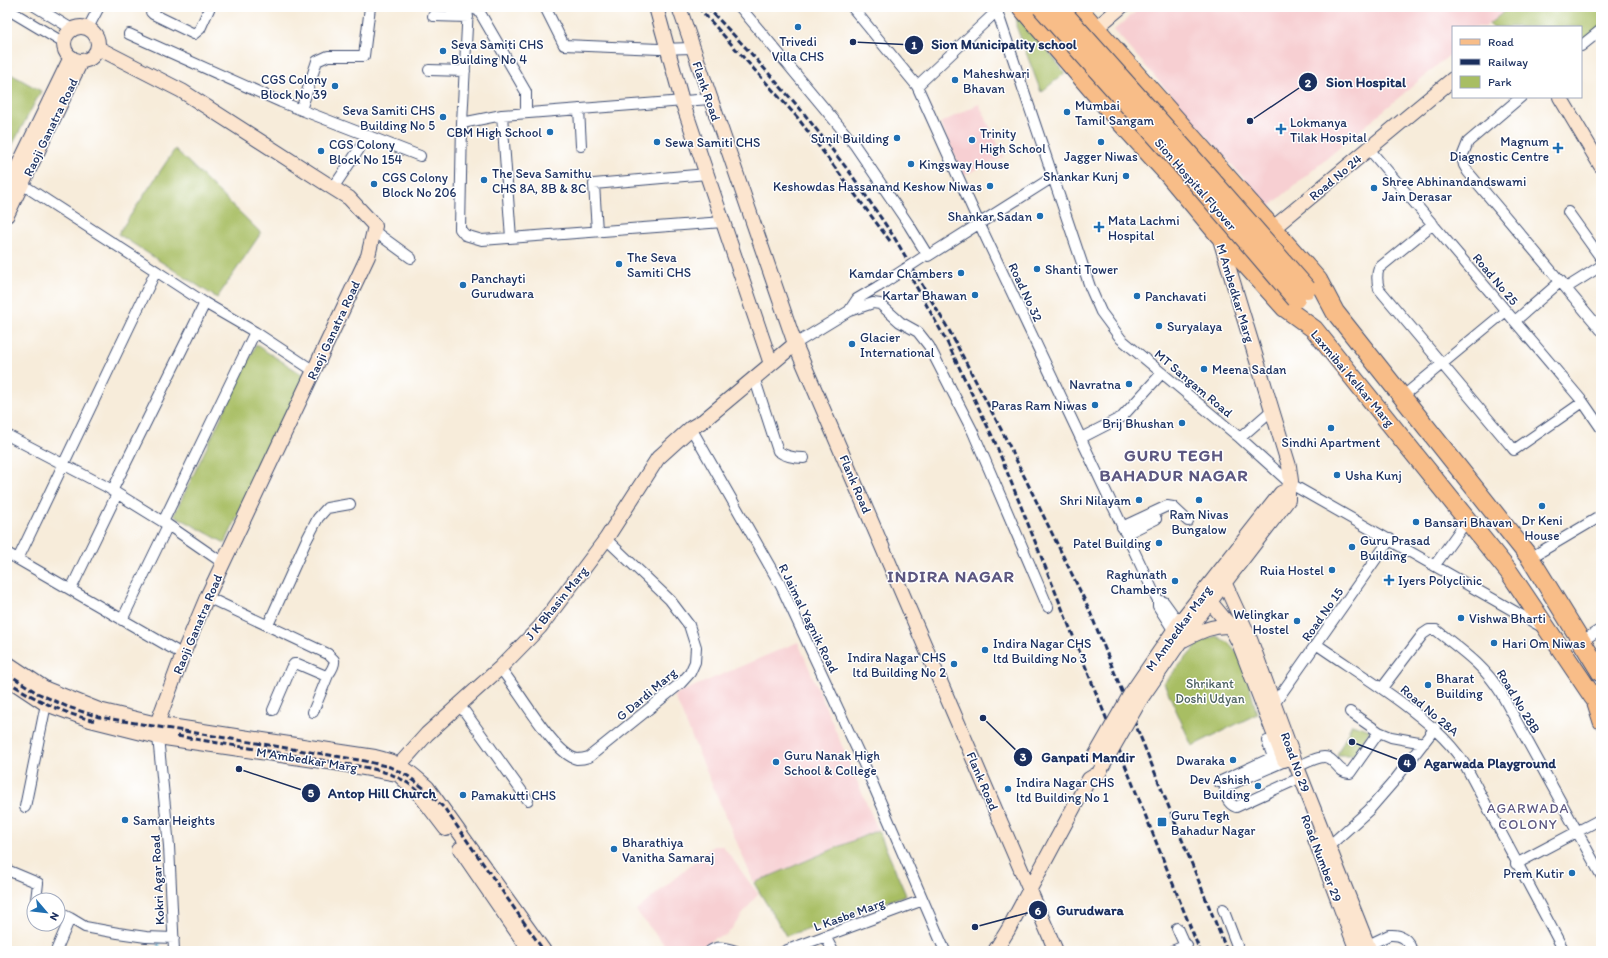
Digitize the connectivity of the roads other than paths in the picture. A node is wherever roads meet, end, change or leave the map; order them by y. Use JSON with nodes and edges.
{"nodes":[{"id":1,"x":36,"y":7,"type":"edge"},
{"id":2,"x":99,"y":7,"type":"edge"},
{"id":3,"x":151,"y":7,"type":"edge"},
{"id":4,"x":210,"y":7,"type":"edge"},
{"id":5,"x":370,"y":7,"type":"edge"},
{"id":6,"x":545,"y":7,"type":"edge"},
{"id":7,"x":656,"y":7,"type":"edge"},
{"id":8,"x":679,"y":7,"type":"edge"},
{"id":9,"x":740,"y":7,"type":"edge"},
{"id":10,"x":852,"y":7,"type":"edge"},
{"id":11,"x":1021,"y":7,"type":"edge"},
{"id":12,"x":1041,"y":7,"type":"edge"},
{"id":13,"x":1058,"y":7,"type":"edge"},
{"id":14,"x":1121,"y":7,"type":"edge"},
{"id":15,"x":7,"y":8,"type":"edge"},
{"id":16,"x":480,"y":9,"type":"edge"},
{"id":17,"x":999,"y":9,"type":"edge"},
{"id":18,"x":1083,"y":9,"type":"edge"},
{"id":19,"x":468,"y":10,"type":"edge"},
{"id":20,"x":433,"y":16,"type":"dead end"},
{"id":21,"x":88,"y":28,"type":"junction"},
{"id":22,"x":1096,"y":28,"type":"junction"},
{"id":23,"x":72,"y":29,"type":"junction"},
{"id":24,"x":1601,"y":30,"type":"edge"},
{"id":25,"x":129,"y":34,"type":"dead end"},
{"id":26,"x":1048,"y":40,"type":"junction"},
{"id":27,"x":64,"y":43,"type":"junction"},
{"id":28,"x":1582,"y":45,"type":"edge"},
{"id":29,"x":98,"y":48,"type":"junction"},
{"id":30,"x":692,"y":48,"type":"junction"},
{"id":31,"x":668,"y":49,"type":"junction"},
{"id":32,"x":1062,"y":56,"type":"junction"},
{"id":33,"x":76,"y":59,"type":"junction"},
{"id":34,"x":430,"y":70,"type":"dead end"},
{"id":35,"x":465,"y":71,"type":"junction"},
{"id":36,"x":1452,"y":80,"type":"edge"},
{"id":37,"x":917,"y":86,"type":"junction"},
{"id":38,"x":1520,"y":98,"type":"edge"},
{"id":39,"x":1561,"y":98,"type":"edge"},
{"id":40,"x":710,"y":99,"type":"junction"},
{"id":41,"x":682,"y":101,"type":"junction"},
{"id":42,"x":579,"y":109,"type":"junction"},
{"id":43,"x":301,"y":110,"type":"junction"},
{"id":44,"x":526,"y":113,"type":"junction"},
{"id":45,"x":502,"y":115,"type":"junction"},
{"id":46,"x":462,"y":123,"type":"junction"},
{"id":47,"x":368,"y":136,"type":"junction"},
{"id":48,"x":581,"y":146,"type":"dead end"},
{"id":49,"x":1369,"y":149,"type":"junction"},
{"id":50,"x":420,"y":156,"type":"dead end"},
{"id":51,"x":1601,"y":166,"type":"edge"},
{"id":52,"x":707,"y":174,"type":"junction"},
{"id":53,"x":1053,"y":177,"type":"junction"},
{"id":54,"x":14,"y":184,"type":"edge"},
{"id":55,"x":333,"y":188,"type":"junction"},
{"id":56,"x":1568,"y":212,"type":"dead end"},
{"id":57,"x":7,"y":215,"type":"edge"},
{"id":58,"x":723,"y":222,"type":"junction"},
{"id":59,"x":979,"y":223,"type":"junction"},
{"id":60,"x":1432,"y":224,"type":"junction"},
{"id":61,"x":909,"y":225,"type":"junction"},
{"id":62,"x":1272,"y":229,"type":"junction"},
{"id":63,"x":374,"y":231,"type":"junction"},
{"id":64,"x":597,"y":232,"type":"junction"},
{"id":65,"x":1218,"y":234,"type":"junction"},
{"id":66,"x":511,"y":238,"type":"junction"},
{"id":67,"x":412,"y":258,"type":"dead end"},
{"id":68,"x":1601,"y":258,"type":"edge"},
{"id":69,"x":1601,"y":266,"type":"edge"},
{"id":70,"x":156,"y":271,"type":"junction"},
{"id":71,"x":1563,"y":285,"type":"junction"},
{"id":72,"x":1301,"y":294,"type":"junction"},
{"id":73,"x":204,"y":303,"type":"junction"},
{"id":74,"x":849,"y":311,"type":"junction"},
{"id":75,"x":1506,"y":311,"type":"junction"},
{"id":76,"x":1335,"y":312,"type":"junction"},
{"id":77,"x":1515,"y":321,"type":"junction"},
{"id":78,"x":1314,"y":329,"type":"junction"},
{"id":79,"x":1601,"y":330,"type":"edge"},
{"id":80,"x":254,"y":332,"type":"junction"},
{"id":81,"x":795,"y":344,"type":"junction"},
{"id":82,"x":771,"y":364,"type":"junction"},
{"id":83,"x":1443,"y":364,"type":"junction"},
{"id":84,"x":314,"y":371,"type":"junction"},
{"id":85,"x":1162,"y":373,"type":"junction"},
{"id":86,"x":754,"y":377,"type":"junction"},
{"id":87,"x":1402,"y":397,"type":"junction"},
{"id":88,"x":1583,"y":402,"type":"junction"},
{"id":89,"x":1272,"y":410,"type":"junction"},
{"id":90,"x":696,"y":428,"type":"junction"},
{"id":91,"x":1601,"y":428,"type":"edge"},
{"id":92,"x":8,"y":438,"type":"edge"},
{"id":93,"x":1081,"y":438,"type":"junction"},
{"id":94,"x":1240,"y":438,"type":"junction"},
{"id":95,"x":804,"y":458,"type":"dead end"},
{"id":96,"x":64,"y":465,"type":"junction"},
{"id":97,"x":1289,"y":487,"type":"junction"},
{"id":98,"x":115,"y":493,"type":"junction"},
{"id":99,"x":350,"y":504,"type":"dead end"},
{"id":100,"x":1152,"y":508,"type":"dead end"},
{"id":101,"x":1601,"y":516,"type":"edge"},
{"id":102,"x":1156,"y":519,"type":"dead end"},
{"id":103,"x":1468,"y":520,"type":"junction"},
{"id":104,"x":1188,"y":521,"type":"dead end"},
{"id":105,"x":165,"y":524,"type":"junction"},
{"id":106,"x":1123,"y":528,"type":"junction"},
{"id":107,"x":1390,"y":539,"type":"junction"},
{"id":108,"x":608,"y":541,"type":"junction"},
{"id":109,"x":7,"y":553,"type":"edge"},
{"id":110,"x":1530,"y":558,"type":"junction"},
{"id":111,"x":18,"y":559,"type":"junction"},
{"id":112,"x":224,"y":563,"type":"junction"},
{"id":113,"x":1435,"y":565,"type":"junction"},
{"id":114,"x":1221,"y":579,"type":"junction"},
{"id":115,"x":71,"y":589,"type":"junction"},
{"id":116,"x":207,"y":597,"type":"junction"},
{"id":117,"x":1207,"y":598,"type":"junction"},
{"id":118,"x":1048,"y":607,"type":"dead end"},
{"id":119,"x":122,"y":620,"type":"junction"},
{"id":120,"x":268,"y":626,"type":"junction"},
{"id":121,"x":1230,"y":626,"type":"junction"},
{"id":122,"x":1601,"y":629,"type":"edge"},
{"id":123,"x":1549,"y":631,"type":"junction"},
{"id":124,"x":1180,"y":632,"type":"junction"},
{"id":125,"x":1582,"y":641,"type":"junction"},
{"id":126,"x":1316,"y":644,"type":"junction"},
{"id":127,"x":175,"y":650,"type":"dead end"},
{"id":128,"x":7,"y":663,"type":"edge"},
{"id":129,"x":502,"y":671,"type":"junction"},
{"id":130,"x":1601,"y":673,"type":"edge"},
{"id":131,"x":328,"y":675,"type":"junction"},
{"id":132,"x":7,"y":678,"type":"edge"},
{"id":133,"x":1382,"y":688,"type":"junction"},
{"id":134,"x":1596,"y":695,"type":"edge"},
{"id":135,"x":46,"y":704,"type":"junction"},
{"id":136,"x":1270,"y":706,"type":"junction"},
{"id":137,"x":462,"y":709,"type":"junction"},
{"id":138,"x":272,"y":710,"type":"dead end"},
{"id":139,"x":312,"y":712,"type":"dead end"},
{"id":140,"x":1350,"y":712,"type":"dead end"},
{"id":141,"x":1601,"y":722,"type":"edge"},
{"id":142,"x":1435,"y":728,"type":"junction"},
{"id":143,"x":157,"y":731,"type":"junction"},
{"id":144,"x":1379,"y":732,"type":"junction"},
{"id":145,"x":1267,"y":742,"type":"dead end"},
{"id":146,"x":1424,"y":743,"type":"junction"},
{"id":147,"x":1284,"y":759,"type":"junction"},
{"id":148,"x":398,"y":770,"type":"junction"},
{"id":149,"x":1293,"y":781,"type":"junction"},
{"id":150,"x":1219,"y":782,"type":"dead end"},
{"id":151,"x":528,"y":800,"type":"dead end"},
{"id":152,"x":25,"y":807,"type":"dead end"},
{"id":153,"x":1601,"y":818,"type":"edge"},
{"id":154,"x":1578,"y":831,"type":"junction"},
{"id":155,"x":1324,"y":849,"type":"junction"},
{"id":156,"x":1516,"y":864,"type":"junction"},
{"id":157,"x":7,"y":870,"type":"edge"},
{"id":158,"x":1601,"y":875,"type":"edge"},
{"id":159,"x":1029,"y":888,"type":"junction"},
{"id":160,"x":37,"y":892,"type":"edge"},
{"id":161,"x":923,"y":900,"type":"junction"},
{"id":162,"x":1223,"y":909,"type":"dead end"},
{"id":163,"x":66,"y":916,"type":"edge"},
{"id":164,"x":70,"y":918,"type":"junction"},
{"id":165,"x":1177,"y":928,"type":"dead end"},
{"id":166,"x":825,"y":936,"type":"junction"},
{"id":167,"x":174,"y":938,"type":"junction"},
{"id":168,"x":1363,"y":949,"type":"edge"},
{"id":169,"x":56,"y":951,"type":"edge"},
{"id":170,"x":174,"y":951,"type":"edge"},
{"id":171,"x":530,"y":951,"type":"edge"},
{"id":172,"x":544,"y":951,"type":"edge"},
{"id":173,"x":710,"y":951,"type":"edge"},
{"id":174,"x":735,"y":951,"type":"edge"},
{"id":175,"x":785,"y":951,"type":"edge"},
{"id":176,"x":833,"y":951,"type":"edge"},
{"id":177,"x":945,"y":951,"type":"edge"},
{"id":178,"x":994,"y":951,"type":"edge"},
{"id":179,"x":1056,"y":951,"type":"edge"},
{"id":180,"x":1172,"y":951,"type":"edge"},
{"id":181,"x":1239,"y":951,"type":"edge"},
{"id":182,"x":1412,"y":951,"type":"edge"},
{"id":183,"x":1564,"y":951,"type":"edge"}],
"edges":[{"from":1,"to":23,"type":"street"},
{"from":2,"to":21,"type":"street"},
{"from":3,"to":4,"type":"street"},
{"from":5,"to":43,"type":"street"},
{"from":6,"to":31,"type":"street"},
{"from":7,"to":31,"type":"street"},
{"from":8,"to":30,"type":"street","name":"Flank Road"},
{"from":9,"to":61,"type":"street"},
{"from":10,"to":37,"type":"street","name":"Road No 32"},
{"from":11,"to":26,"type":"highway","name":"Laxmibai Kelkar Marg"},
{"from":12,"to":72,"type":"highway","name":"Sion Hospital Flyover","bridge":true},
{"from":13,"to":72,"type":"highway","name":"Sion Hospital Flyover","bridge":true},
{"from":14,"to":22,"type":"street"},
{"from":15,"to":27,"type":"street"},
{"from":16,"to":19,"type":"street"},
{"from":16,"to":44,"type":"street"},
{"from":17,"to":37,"type":"street"},
{"from":17,"to":53,"type":"street","name":"MT Sangam Road"},
{"from":18,"to":22,"type":"highway","name":"Laxmibai Kelkar Marg"},
{"from":18,"to":26,"type":"street"},
{"from":19,"to":20,"type":"street"},
{"from":19,"to":35,"type":"street"},
{"from":21,"to":23,"type":"street"},
{"from":21,"to":29,"type":"street"},
{"from":22,"to":32,"type":"street"},
{"from":22,"to":62,"type":"highway","name":"Laxmibai Kelkar Marg"},
{"from":23,"to":27,"type":"street"},
{"from":24,"to":28,"type":"street"},
{"from":25,"to":43,"type":"street"},
{"from":26,"to":32,"type":"highway","name":"Laxmibai Kelkar Marg"},
{"from":27,"to":33,"type":"street"},
{"from":29,"to":33,"type":"street"},
{"from":29,"to":55,"type":"street"},
{"from":30,"to":31,"type":"street"},
{"from":30,"to":40,"type":"street","name":"Flank Road"},
{"from":31,"to":41,"type":"street"},
{"from":32,"to":65,"type":"highway","name":"Laxmibai Kelkar Marg"},
{"from":33,"to":54,"type":"street","name":"Raoji Ganatra Road"},
{"from":34,"to":35,"type":"street"},
{"from":35,"to":46,"type":"street"},
{"from":36,"to":49,"type":"street","name":"Road No 24"},
{"from":37,"to":59,"type":"street","name":"Road No 32"},
{"from":38,"to":71,"type":"street"},
{"from":39,"to":51,"type":"street"},
{"from":40,"to":41,"type":"street"},
{"from":40,"to":81,"type":"street","name":"Flank Road"},
{"from":41,"to":42,"type":"street"},
{"from":41,"to":52,"type":"street"},
{"from":42,"to":44,"type":"street"},
{"from":42,"to":48,"type":"street"},
{"from":43,"to":47,"type":"street"},
{"from":44,"to":45,"type":"street"},
{"from":45,"to":46,"type":"street"},
{"from":45,"to":66,"type":"street"},
{"from":46,"to":66,"type":"street"},
{"from":47,"to":50,"type":"street"},
{"from":47,"to":55,"type":"street"},
{"from":49,"to":60,"type":"street","name":"Road No 25"},
{"from":49,"to":62,"type":"street","name":"Road No 24"},
{"from":52,"to":58,"type":"street"},
{"from":52,"to":64,"type":"street"},
{"from":53,"to":59,"type":"street"},
{"from":53,"to":85,"type":"street","name":"MT Sangam Road"},
{"from":54,"to":57,"type":"street","name":"Raoji Ganatra Road"},
{"from":54,"to":70,"type":"street"},
{"from":55,"to":63,"type":"street"},
{"from":56,"to":68,"type":"street"},
{"from":58,"to":64,"type":"street"},
{"from":58,"to":82,"type":"street"},
{"from":59,"to":61,"type":"street"},
{"from":59,"to":93,"type":"street","name":"Road No 32"},
{"from":60,"to":75,"type":"street","name":"Road No 25"},
{"from":60,"to":83,"type":"street"},
{"from":61,"to":74,"type":"street","bridge":true},
{"from":62,"to":76,"type":"highway","name":"Laxmibai Kelkar Marg"},
{"from":63,"to":67,"type":"street"},
{"from":63,"to":84,"type":"street","name":"Raoji Ganatra Road"},
{"from":64,"to":66,"type":"street"},
{"from":65,"to":78,"type":"highway","name":"Laxmibai Kelkar Marg"},
{"from":65,"to":89,"type":"street","name":"M Ambedkar Marg"},
{"from":69,"to":71,"type":"street"},
{"from":70,"to":73,"type":"street"},
{"from":70,"to":96,"type":"street"},
{"from":71,"to":77,"type":"street"},
{"from":71,"to":79,"type":"street"},
{"from":72,"to":76,"type":"highway","name":"Sion Hospital Flyover"},
{"from":72,"to":78,"type":"highway","name":"Sion Hospital Flyover"},
{"from":73,"to":80,"type":"street"},
{"from":73,"to":98,"type":"street"},
{"from":74,"to":81,"type":"street"},
{"from":74,"to":118,"type":"street"},
{"from":75,"to":77,"type":"street","name":"Road No 25"},
{"from":75,"to":83,"type":"street"},
{"from":76,"to":87,"type":"highway","name":"Laxmibai Kelkar Marg"},
{"from":77,"to":88,"type":"street","name":"Road No 25"},
{"from":78,"to":103,"type":"highway","name":"Laxmibai Kelkar Marg"},
{"from":80,"to":84,"type":"street"},
{"from":80,"to":105,"type":"street"},
{"from":81,"to":82,"type":"street","name":"J K Bhasin Marg"},
{"from":81,"to":159,"type":"street","name":"Flank Road"},
{"from":82,"to":86,"type":"street","name":"J K Bhasin Marg"},
{"from":83,"to":87,"type":"street"},
{"from":83,"to":88,"type":"street"},
{"from":84,"to":112,"type":"street","name":"Raoji Ganatra Road"},
{"from":85,"to":93,"type":"street"},
{"from":85,"to":94,"type":"street","name":"MT Sangam Road"},
{"from":86,"to":90,"type":"street","name":"J K Bhasin Marg"},
{"from":86,"to":95,"type":"street"},
{"from":87,"to":110,"type":"highway","name":"Laxmibai Kelkar Marg"},
{"from":88,"to":91,"type":"street","name":"Road No 25"},
{"from":89,"to":94,"type":"street"},
{"from":89,"to":97,"type":"street","name":"M Ambedkar Marg"},
{"from":90,"to":108,"type":"street","name":"J K Bhasin Marg"},
{"from":90,"to":161,"type":"street","name":"R Jaimal Yagnik Road"},
{"from":92,"to":96,"type":"street"},
{"from":93,"to":106,"type":"street","name":"Road No 32"},
{"from":94,"to":97,"type":"street","name":"MT Sangam Road"},
{"from":96,"to":98,"type":"street"},
{"from":96,"to":111,"type":"street"},
{"from":97,"to":107,"type":"street","name":"MT Sangam Road"},
{"from":97,"to":114,"type":"street","name":"M Ambedkar Marg"},
{"from":98,"to":105,"type":"street"},
{"from":98,"to":115,"type":"street"},
{"from":99,"to":120,"type":"street"},
{"from":100,"to":106,"type":"street"},
{"from":101,"to":110,"type":"street"},
{"from":102,"to":106,"type":"street"},
{"from":103,"to":113,"type":"street"},
{"from":103,"to":123,"type":"highway","name":"Laxmibai Kelkar Marg"},
{"from":104,"to":106,"type":"street"},
{"from":105,"to":112,"type":"street"},
{"from":105,"to":119,"type":"street"},
{"from":106,"to":124,"type":"street","name":"Road No 32"},
{"from":107,"to":113,"type":"street","name":"MT Sangam Road"},
{"from":107,"to":126,"type":"street","name":"Road No 15"},
{"from":108,"to":129,"type":"street","name":"J K Bhasin Marg"},
{"from":108,"to":129,"type":"street","name":"G Dardi Marg"},
{"from":109,"to":111,"type":"street"},
{"from":110,"to":125,"type":"highway","name":"Laxmibai Kelkar Marg"},
{"from":111,"to":115,"type":"street"},
{"from":112,"to":116,"type":"street","name":"Raoji Ganatra Road"},
{"from":113,"to":123,"type":"street","name":"MT Sangam Road"},
{"from":114,"to":117,"type":"street","name":"M Ambedkar Marg"},
{"from":114,"to":136,"type":"street","name":"Road No 29"},
{"from":115,"to":119,"type":"street"},
{"from":116,"to":120,"type":"street"},
{"from":116,"to":143,"type":"street","name":"Raoji Ganatra Road"},
{"from":117,"to":121,"type":"street","name":"Road Number 29"},
{"from":117,"to":124,"type":"street","name":"M Ambedkar Marg"},
{"from":119,"to":127,"type":"street"},
{"from":120,"to":131,"type":"street"},
{"from":121,"to":124,"type":"street"},
{"from":121,"to":136,"type":"street","name":"Road Number 29"},
{"from":122,"to":125,"type":"street"},
{"from":123,"to":134,"type":"highway","name":"Laxmibai Kelkar Marg"},
{"from":124,"to":159,"type":"street","name":"M Ambedkar Marg","bridge":true},
{"from":125,"to":130,"type":"highway","name":"Laxmibai Kelkar Marg"},
{"from":126,"to":133,"type":"street","name":"Road No 28A"},
{"from":126,"to":136,"type":"street","name":"Road No 15"},
{"from":128,"to":143,"type":"street"},
{"from":129,"to":137,"type":"street","name":"J K Bhasin Marg"},
{"from":131,"to":138,"type":"street"},
{"from":131,"to":139,"type":"street"},
{"from":132,"to":135,"type":"street"},
{"from":133,"to":142,"type":"street","name":"Road No 28A"},
{"from":133,"to":154,"type":"street","name":"Road No 28B"},
{"from":134,"to":141,"type":"main road","name":"Laxmibai Kelkar Marg"},
{"from":135,"to":143,"type":"street"},
{"from":135,"to":152,"type":"street"},
{"from":136,"to":147,"type":"street","name":"Road Number 29"},
{"from":136,"to":147,"type":"street","name":"Road No 29"},
{"from":137,"to":148,"type":"street","name":"J K Bhasin Marg"},
{"from":137,"to":151,"type":"street"},
{"from":140,"to":144,"type":"street"},
{"from":142,"to":146,"type":"street"},
{"from":142,"to":156,"type":"street","name":"Road No 28A"},
{"from":143,"to":148,"type":"street"},
{"from":143,"to":167,"type":"street","name":"Kokri Agar Road"},
{"from":144,"to":146,"type":"street"},
{"from":144,"to":147,"type":"street"},
{"from":145,"to":147,"type":"street"},
{"from":146,"to":155,"type":"street"},
{"from":147,"to":149,"type":"street","name":"Road Number 29"},
{"from":147,"to":149,"type":"street"},
{"from":147,"to":150,"type":"street"},
{"from":147,"to":155,"type":"street","name":"Road No 29"},
{"from":148,"to":171,"type":"street"},
{"from":148,"to":172,"type":"street"},
{"from":149,"to":155,"type":"street","name":"Road Number 29"},
{"from":153,"to":154,"type":"street"},
{"from":154,"to":156,"type":"street"},
{"from":154,"to":158,"type":"street","name":"Road No 28B"},
{"from":155,"to":168,"type":"street","name":"Road Number 29"},
{"from":156,"to":183,"type":"street","name":"Road No 28A"},
{"from":157,"to":160,"type":"street"},
{"from":159,"to":178,"type":"street","name":"M Ambedkar Marg"},
{"from":159,"to":179,"type":"street","name":"Flank Road"},
{"from":161,"to":166,"type":"street","name":"L Kasbe Marg"},
{"from":161,"to":177,"type":"street","name":"R Jaimal Yagnik Road"},
{"from":162,"to":181,"type":"street"},
{"from":163,"to":164,"type":"street"},
{"from":164,"to":167,"type":"street"},
{"from":164,"to":169,"type":"street"},
{"from":165,"to":180,"type":"street"},
{"from":166,"to":175,"type":"street","name":"L Kasbe Marg"},
{"from":166,"to":176,"type":"street"},
{"from":167,"to":170,"type":"street","name":"Kokri Agar Road"},
{"from":168,"to":182,"type":"street"},
{"from":173,"to":174,"type":"street"}]}
